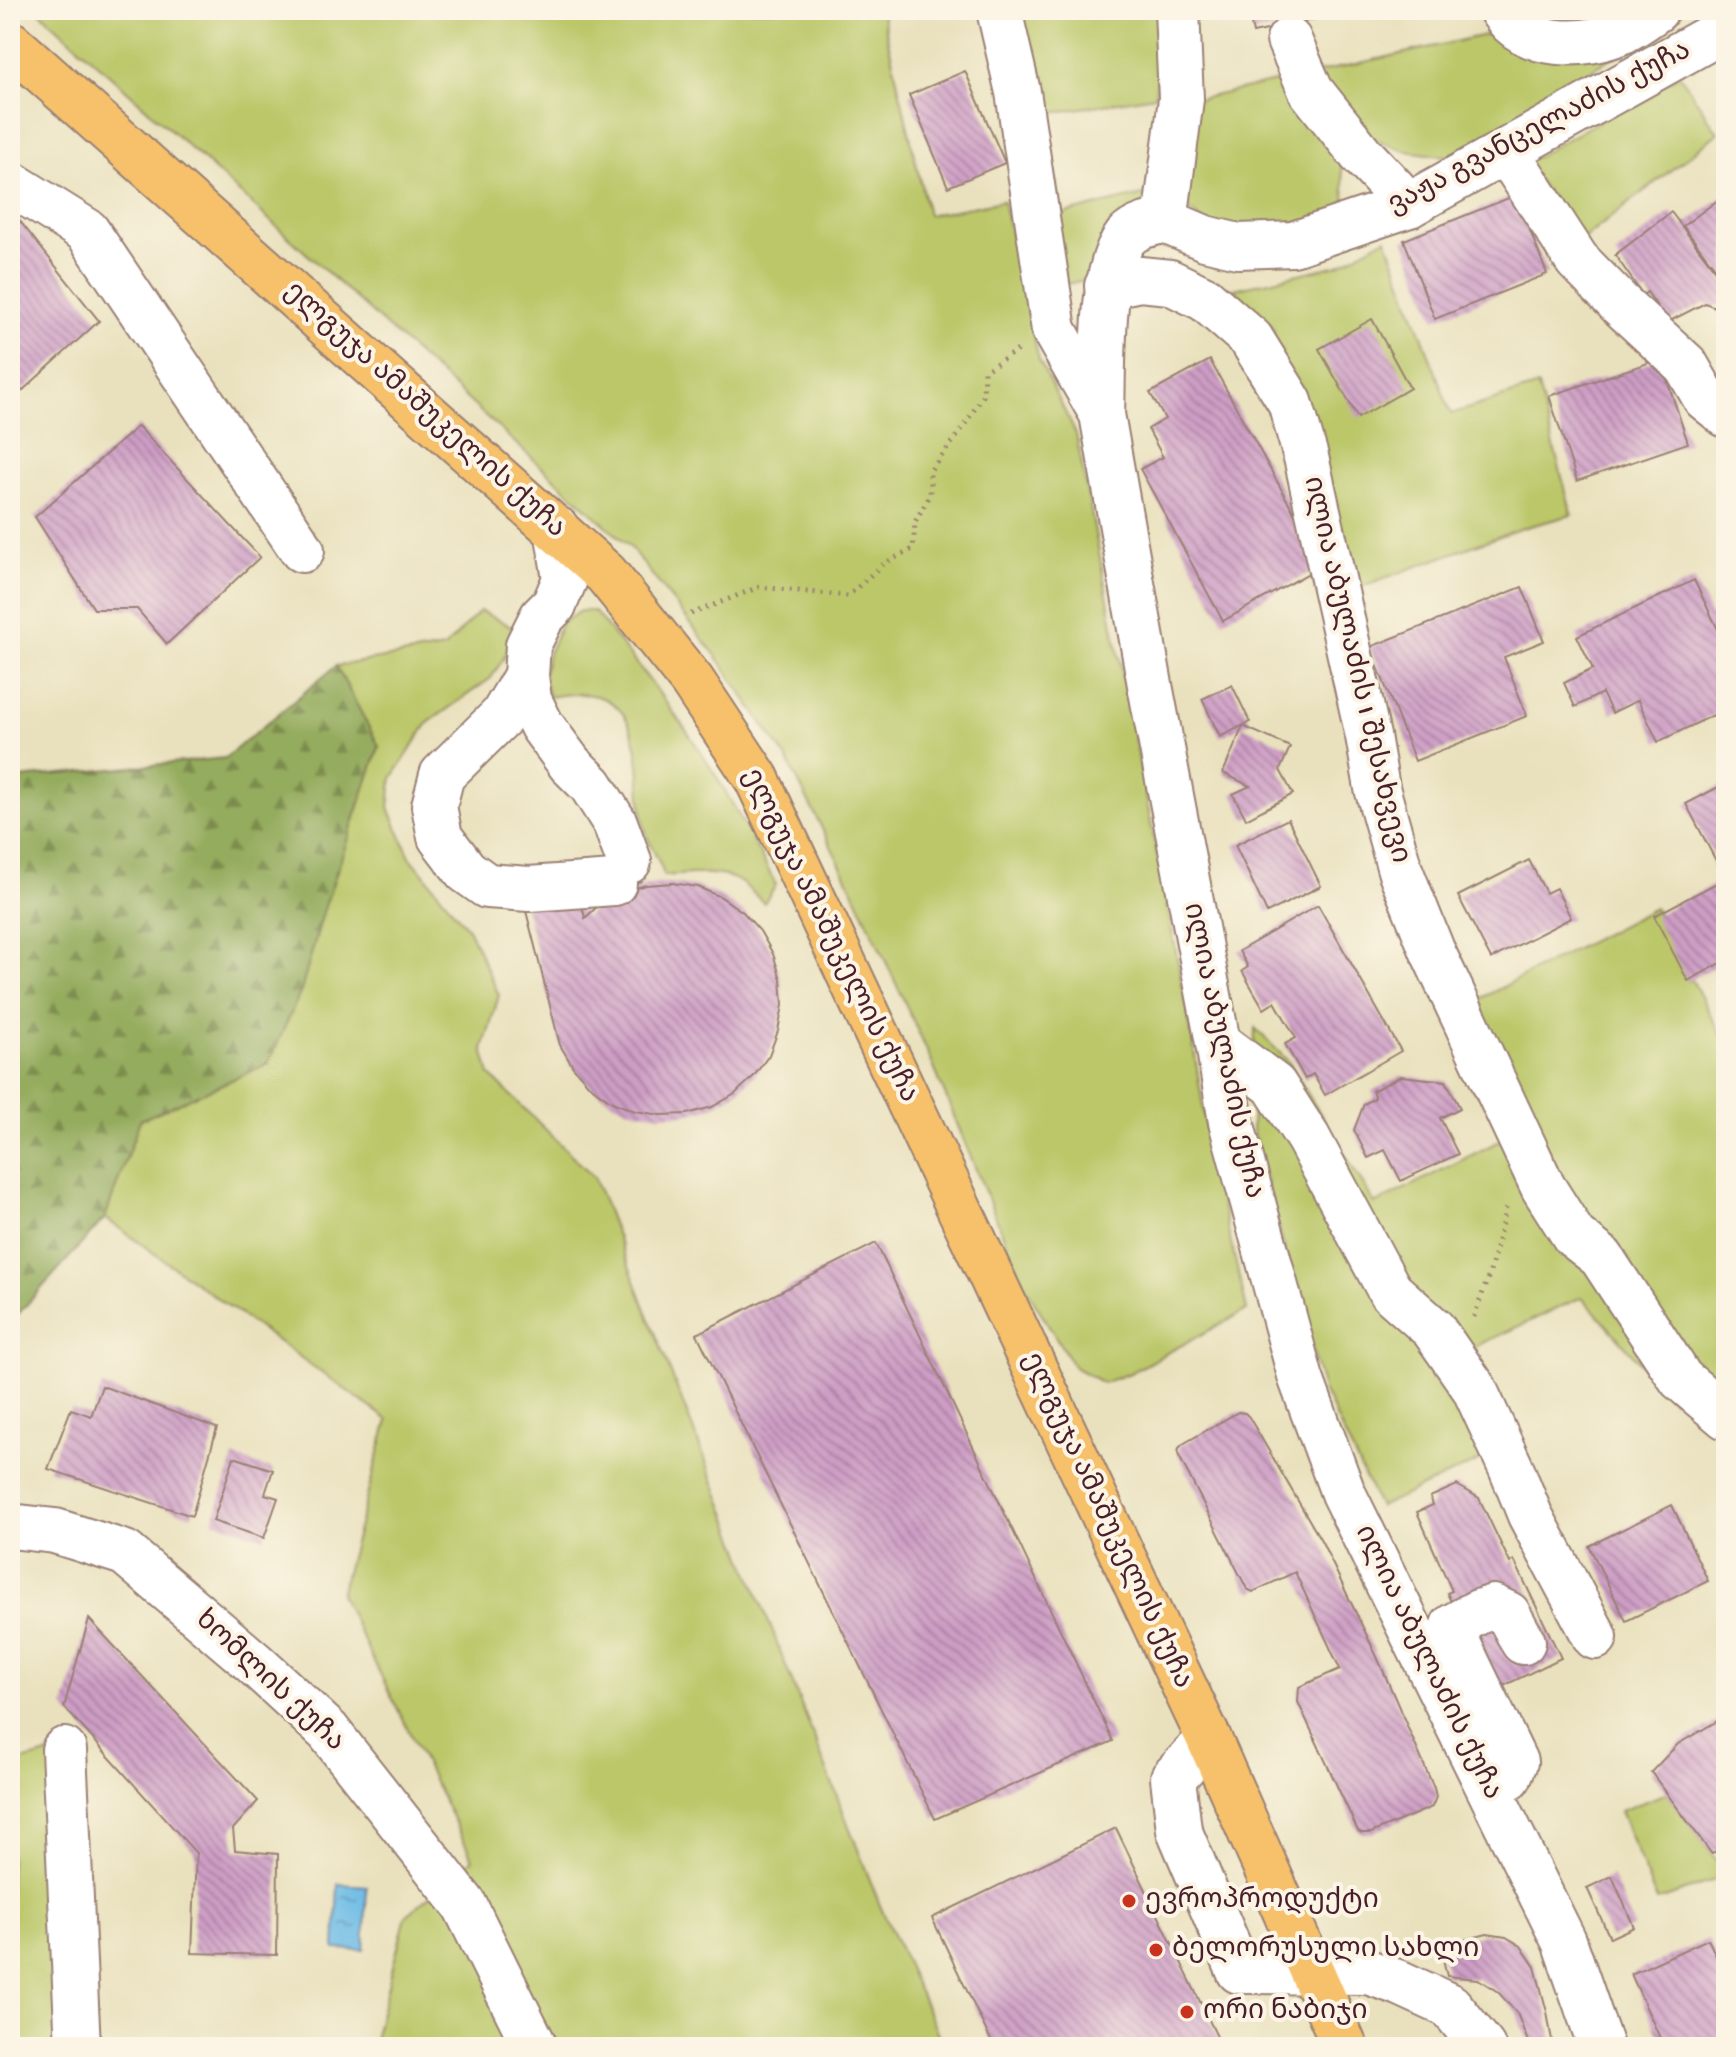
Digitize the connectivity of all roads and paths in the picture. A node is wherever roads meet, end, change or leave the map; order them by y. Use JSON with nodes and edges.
{"nodes":[{"id":1,"x":999,"y":10,"type":"edge"},
{"id":2,"x":1177,"y":10,"type":"edge"},
{"id":3,"x":1501,"y":10,"type":"edge"},
{"id":4,"x":1656,"y":10,"type":"edge"},
{"id":5,"x":1726,"y":24,"type":"edge"},
{"id":6,"x":1289,"y":40,"type":"dead end"},
{"id":7,"x":10,"y":43,"type":"edge"},
{"id":8,"x":1506,"y":151,"type":"junction"},
{"id":9,"x":10,"y":183,"type":"edge"},
{"id":10,"x":1409,"y":205,"type":"junction"},
{"id":11,"x":1165,"y":221,"type":"junction"},
{"id":12,"x":1107,"y":286,"type":"junction"},
{"id":13,"x":1054,"y":330,"type":"junction"},
{"id":14,"x":1102,"y":414,"type":"junction"},
{"id":15,"x":1726,"y":415,"type":"edge"},
{"id":16,"x":557,"y":529,"type":"junction"},
{"id":17,"x":302,"y":550,"type":"dead end"},
{"id":18,"x":683,"y":617,"type":"dead end"},
{"id":19,"x":526,"y":676,"type":"junction"},
{"id":20,"x":1218,"y":1043,"type":"junction"},
{"id":21,"x":1534,"y":1168,"type":"junction"},
{"id":22,"x":1433,"y":1329,"type":"junction"},
{"id":23,"x":1726,"y":1417,"type":"edge"},
{"id":24,"x":10,"y":1526,"type":"edge"},
{"id":25,"x":1595,"y":1637,"type":"dead end"},
{"id":26,"x":1523,"y":1642,"type":"dead end"},
{"id":27,"x":1209,"y":1739,"type":"junction"},
{"id":28,"x":64,"y":1750,"type":"dead end"},
{"id":29,"x":1490,"y":1789,"type":"junction"},
{"id":30,"x":1311,"y":1971,"type":"junction"},
{"id":31,"x":78,"y":2047,"type":"edge"},
{"id":32,"x":535,"y":2047,"type":"edge"},
{"id":33,"x":1345,"y":2047,"type":"edge"},
{"id":34,"x":1483,"y":2047,"type":"edge"},
{"id":35,"x":1601,"y":2047,"type":"edge"}],
"edges":[{"from":1,"to":13,"type":"street","name":"ილია აბულაძის ქუჩა"},
{"from":2,"to":11,"type":"street"},
{"from":3,"to":4,"type":"street"},
{"from":5,"to":8,"type":"street","name":"ვაჟა გვანცელაძის ქუჩა"},
{"from":6,"to":10,"type":"street"},
{"from":7,"to":16,"type":"main road","name":"ელგუჯა ამაშუკელის ქუჩა"},
{"from":8,"to":10,"type":"street","name":"ვაჟა გვანცელაძის ქუჩა"},
{"from":8,"to":15,"type":"street"},
{"from":9,"to":17,"type":"street"},
{"from":10,"to":11,"type":"street","name":"ვაჟა გვანცელაძის ქუჩა"},
{"from":11,"to":12,"type":"street"},
{"from":12,"to":14,"type":"street"},
{"from":12,"to":21,"type":"street","name":"ილია აბულაძის I შესახვევი"},
{"from":13,"to":14,"type":"street","name":"ილია აბულაძის ქუჩა"},
{"from":13,"to":18,"type":"path"},
{"from":14,"to":20,"type":"street","name":"ილია აბულაძის ქუჩა"},
{"from":16,"to":19,"type":"street"},
{"from":16,"to":27,"type":"main road","name":"ელგუჯა ამაშუკელის ქუჩა"},
{"from":19,"to":19,"type":"street"},
{"from":20,"to":22,"type":"street"},
{"from":20,"to":29,"type":"street","name":"ილია აბულაძის ქუჩა"},
{"from":21,"to":22,"type":"path"},
{"from":21,"to":23,"type":"street","name":"ილია აბულაძის I შესახვევი"},
{"from":22,"to":25,"type":"street"},
{"from":24,"to":32,"type":"street","name":"ხომლის ქუჩა"},
{"from":26,"to":29,"type":"street"},
{"from":27,"to":30,"type":"main road","name":"ელგუჯა ამაშუკელის ქუჩა"},
{"from":27,"to":30,"type":"street"},
{"from":28,"to":31,"type":"street"},
{"from":29,"to":35,"type":"street","name":"ილია აბულაძის ქუჩა"},
{"from":30,"to":33,"type":"main road","name":"ელგუჯა ამაშუკელის ქუჩა"},
{"from":30,"to":34,"type":"street"}]}
